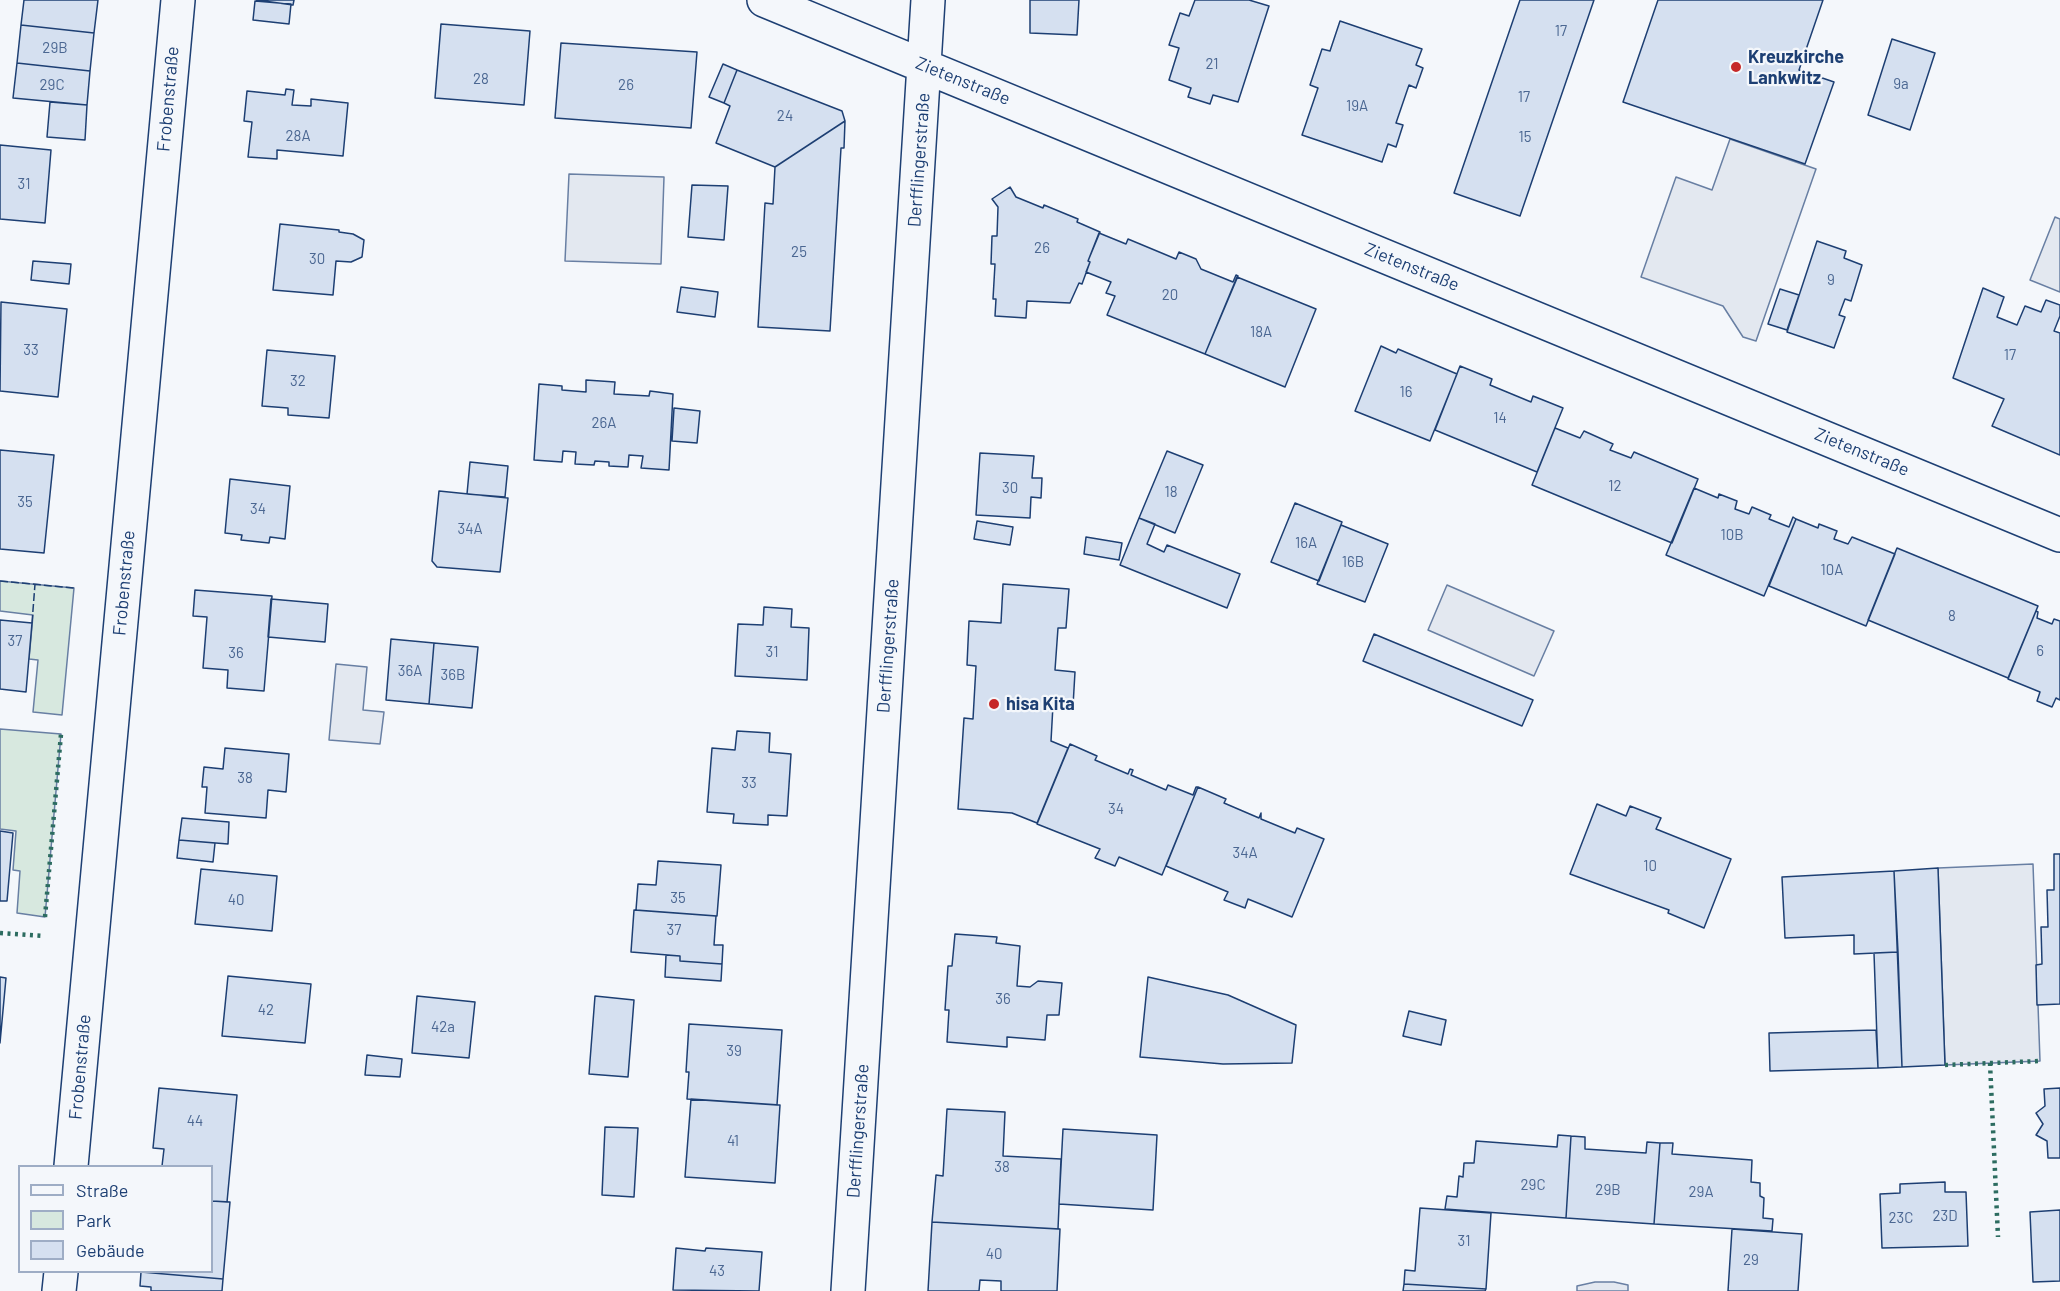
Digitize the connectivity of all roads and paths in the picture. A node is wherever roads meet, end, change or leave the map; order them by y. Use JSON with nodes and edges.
{"nodes":[{"id":1,"x":177,"y":0,"type":"edge"},
{"id":2,"x":764,"y":0,"type":"edge"},
{"id":3,"x":928,"y":0,"type":"edge"},
{"id":4,"x":925,"y":65,"type":"junction"},
{"id":5,"x":2060,"y":535,"type":"edge"},
{"id":6,"x":71,"y":1165,"type":"edge"},
{"id":7,"x":61,"y":1273,"type":"edge"},
{"id":8,"x":59,"y":1291,"type":"edge"},
{"id":9,"x":848,"y":1291,"type":"edge"}],
"edges":[{"from":1,"to":6,"type":"street","name":"Frobenstraße"},
{"from":2,"to":4,"type":"street","name":"Zietenstraße"},
{"from":3,"to":4,"type":"street","name":"Derfflingerstraße"},
{"from":4,"to":5,"type":"street","name":"Zietenstraße"},
{"from":4,"to":9,"type":"street","name":"Derfflingerstraße"},
{"from":7,"to":8,"type":"street"}]}
